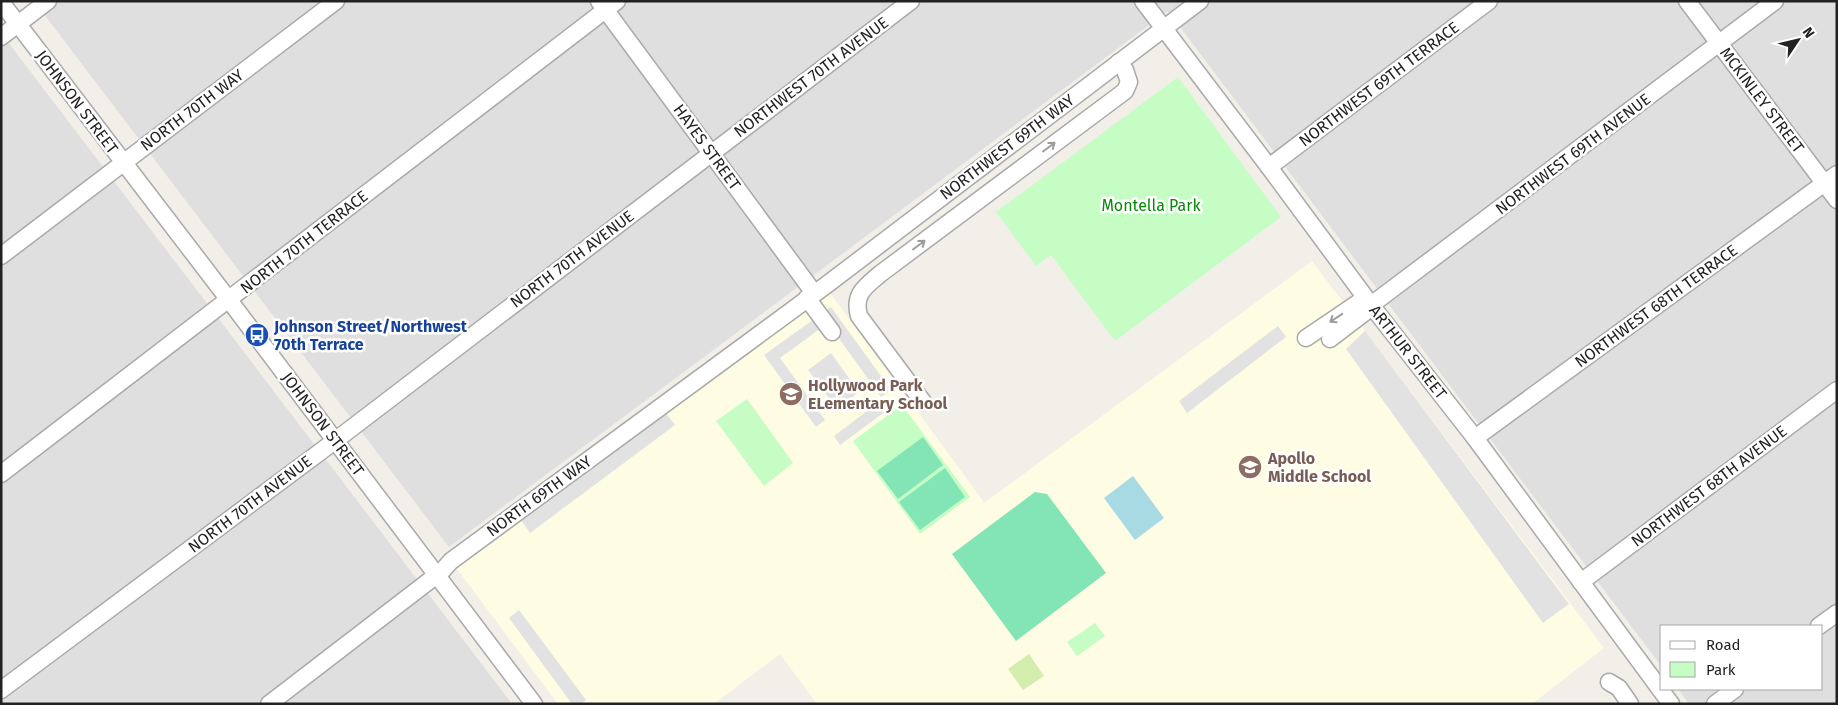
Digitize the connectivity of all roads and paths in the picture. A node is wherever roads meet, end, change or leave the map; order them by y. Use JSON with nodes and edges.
{"nodes":[{"id":1,"x":48,"y":1,"type":"edge"},
{"id":2,"x":336,"y":1,"type":"edge"},
{"id":3,"x":911,"y":1,"type":"edge"},
{"id":4,"x":1142,"y":1,"type":"edge"},
{"id":5,"x":1200,"y":1,"type":"edge"},
{"id":6,"x":1489,"y":1,"type":"edge"},
{"id":7,"x":1688,"y":1,"type":"edge"},
{"id":8,"x":1774,"y":1,"type":"edge"},
{"id":9,"x":1,"y":2,"type":"edge"},
{"id":10,"x":607,"y":4,"type":"edge"},
{"id":11,"x":18,"y":24,"type":"junction"},
{"id":12,"x":1163,"y":29,"type":"junction"},
{"id":13,"x":1,"y":37,"type":"edge"},
{"id":14,"x":1720,"y":44,"type":"junction"},
{"id":15,"x":1119,"y":62,"type":"junction"},
{"id":16,"x":711,"y":153,"type":"junction"},
{"id":17,"x":123,"y":162,"type":"junction"},
{"id":18,"x":1269,"y":167,"type":"junction"},
{"id":19,"x":1830,"y":178,"type":"edge"},
{"id":20,"x":1837,"y":200,"type":"edge"},
{"id":21,"x":866,"y":254,"type":"junction"},
{"id":22,"x":1,"y":256,"type":"edge"},
{"id":23,"x":880,"y":274,"type":"junction"},
{"id":24,"x":810,"y":296,"type":"junction"},
{"id":25,"x":229,"y":300,"type":"junction"},
{"id":26,"x":1370,"y":303,"type":"junction"},
{"id":27,"x":832,"y":332,"type":"dead end"},
{"id":28,"x":1306,"y":338,"type":"dead end"},
{"id":29,"x":1330,"y":339,"type":"dead end"},
{"id":30,"x":1837,"y":390,"type":"edge"},
{"id":31,"x":923,"y":402,"type":"dead end"},
{"id":32,"x":1475,"y":438,"type":"junction"},
{"id":33,"x":336,"y":440,"type":"junction"},
{"id":34,"x":1,"y":474,"type":"edge"},
{"id":35,"x":437,"y":574,"type":"junction"},
{"id":36,"x":1581,"y":582,"type":"junction"},
{"id":37,"x":1837,"y":613,"type":"edge"},
{"id":38,"x":1820,"y":625,"type":"edge"},
{"id":39,"x":1608,"y":682,"type":"dead end"},
{"id":40,"x":1,"y":690,"type":"edge"},
{"id":41,"x":1735,"y":690,"type":"edge"},
{"id":42,"x":269,"y":704,"type":"edge"},
{"id":43,"x":534,"y":704,"type":"edge"},
{"id":44,"x":1630,"y":704,"type":"edge"},
{"id":45,"x":1670,"y":704,"type":"edge"},
{"id":46,"x":1715,"y":704,"type":"edge"}],
"edges":[{"from":1,"to":11,"type":"street"},
{"from":2,"to":17,"type":"street","name":"NORTH 70TH WAY"},
{"from":3,"to":16,"type":"street","name":"NORTHWEST 70TH AVENUE"},
{"from":4,"to":12,"type":"street","name":"ARTHUR STREET"},
{"from":5,"to":12,"type":"street","name":"NORTHWEST 69TH WAY"},
{"from":6,"to":18,"type":"street","name":"NORTHWEST 69TH TERRACE"},
{"from":7,"to":14,"type":"street","name":"MCKINLEY STREET"},
{"from":8,"to":14,"type":"street","name":"NORTHWEST 69TH AVENUE"},
{"from":9,"to":11,"type":"street","name":"JOHNSON STREET"},
{"from":10,"to":16,"type":"street","name":"HAYES STREET"},
{"from":10,"to":25,"type":"street","name":"NORTH 70TH TERRACE"},
{"from":11,"to":13,"type":"street"},
{"from":11,"to":17,"type":"street","name":"JOHNSON STREET"},
{"from":12,"to":15,"type":"street","name":"NORTHWEST 69TH WAY"},
{"from":12,"to":18,"type":"street","name":"ARTHUR STREET"},
{"from":14,"to":19,"type":"street","name":"MCKINLEY STREET"},
{"from":14,"to":26,"type":"street","name":"NORTHWEST 69TH AVENUE"},
{"from":15,"to":21,"type":"street","name":"NORTHWEST 69TH WAY"},
{"from":23,"to":15,"type":"street","one_way":true},
{"from":16,"to":24,"type":"street","name":"HAYES STREET"},
{"from":16,"to":33,"type":"street","name":"NORTH 70TH AVENUE"},
{"from":17,"to":22,"type":"street","name":"NORTH 70TH WAY"},
{"from":17,"to":25,"type":"street","name":"JOHNSON STREET"},
{"from":18,"to":26,"type":"street","name":"ARTHUR STREET"},
{"from":19,"to":20,"type":"street","name":"MCKINLEY STREET"},
{"from":19,"to":32,"type":"street","name":"NORTHWEST 68TH TERRACE"},
{"from":21,"to":23,"type":"street"},
{"from":21,"to":24,"type":"street","name":"NORTHWEST 69TH WAY"},
{"from":23,"to":31,"type":"street"},
{"from":24,"to":27,"type":"street","name":"HAYES STREET"},
{"from":24,"to":35,"type":"street","name":"NORTH 69TH WAY"},
{"from":25,"to":33,"type":"street","name":"JOHNSON STREET"},
{"from":25,"to":34,"type":"street","name":"NORTH 70TH TERRACE"},
{"from":26,"to":28,"type":"street","one_way":true},
{"from":26,"to":29,"type":"street"},
{"from":26,"to":32,"type":"street","name":"ARTHUR STREET"},
{"from":30,"to":36,"type":"street","name":"NORTHWEST 68TH AVENUE"},
{"from":32,"to":36,"type":"street","name":"ARTHUR STREET"},
{"from":33,"to":35,"type":"street","name":"JOHNSON STREET"},
{"from":33,"to":40,"type":"street","name":"NORTH 70TH AVENUE"},
{"from":35,"to":42,"type":"street","name":"NORTH 69TH WAY"},
{"from":35,"to":43,"type":"street","name":"JOHNSON STREET"},
{"from":36,"to":45,"type":"street","name":"ARTHUR STREET"},
{"from":37,"to":38,"type":"street"},
{"from":39,"to":44,"type":"street"},
{"from":41,"to":46,"type":"street"}]}
